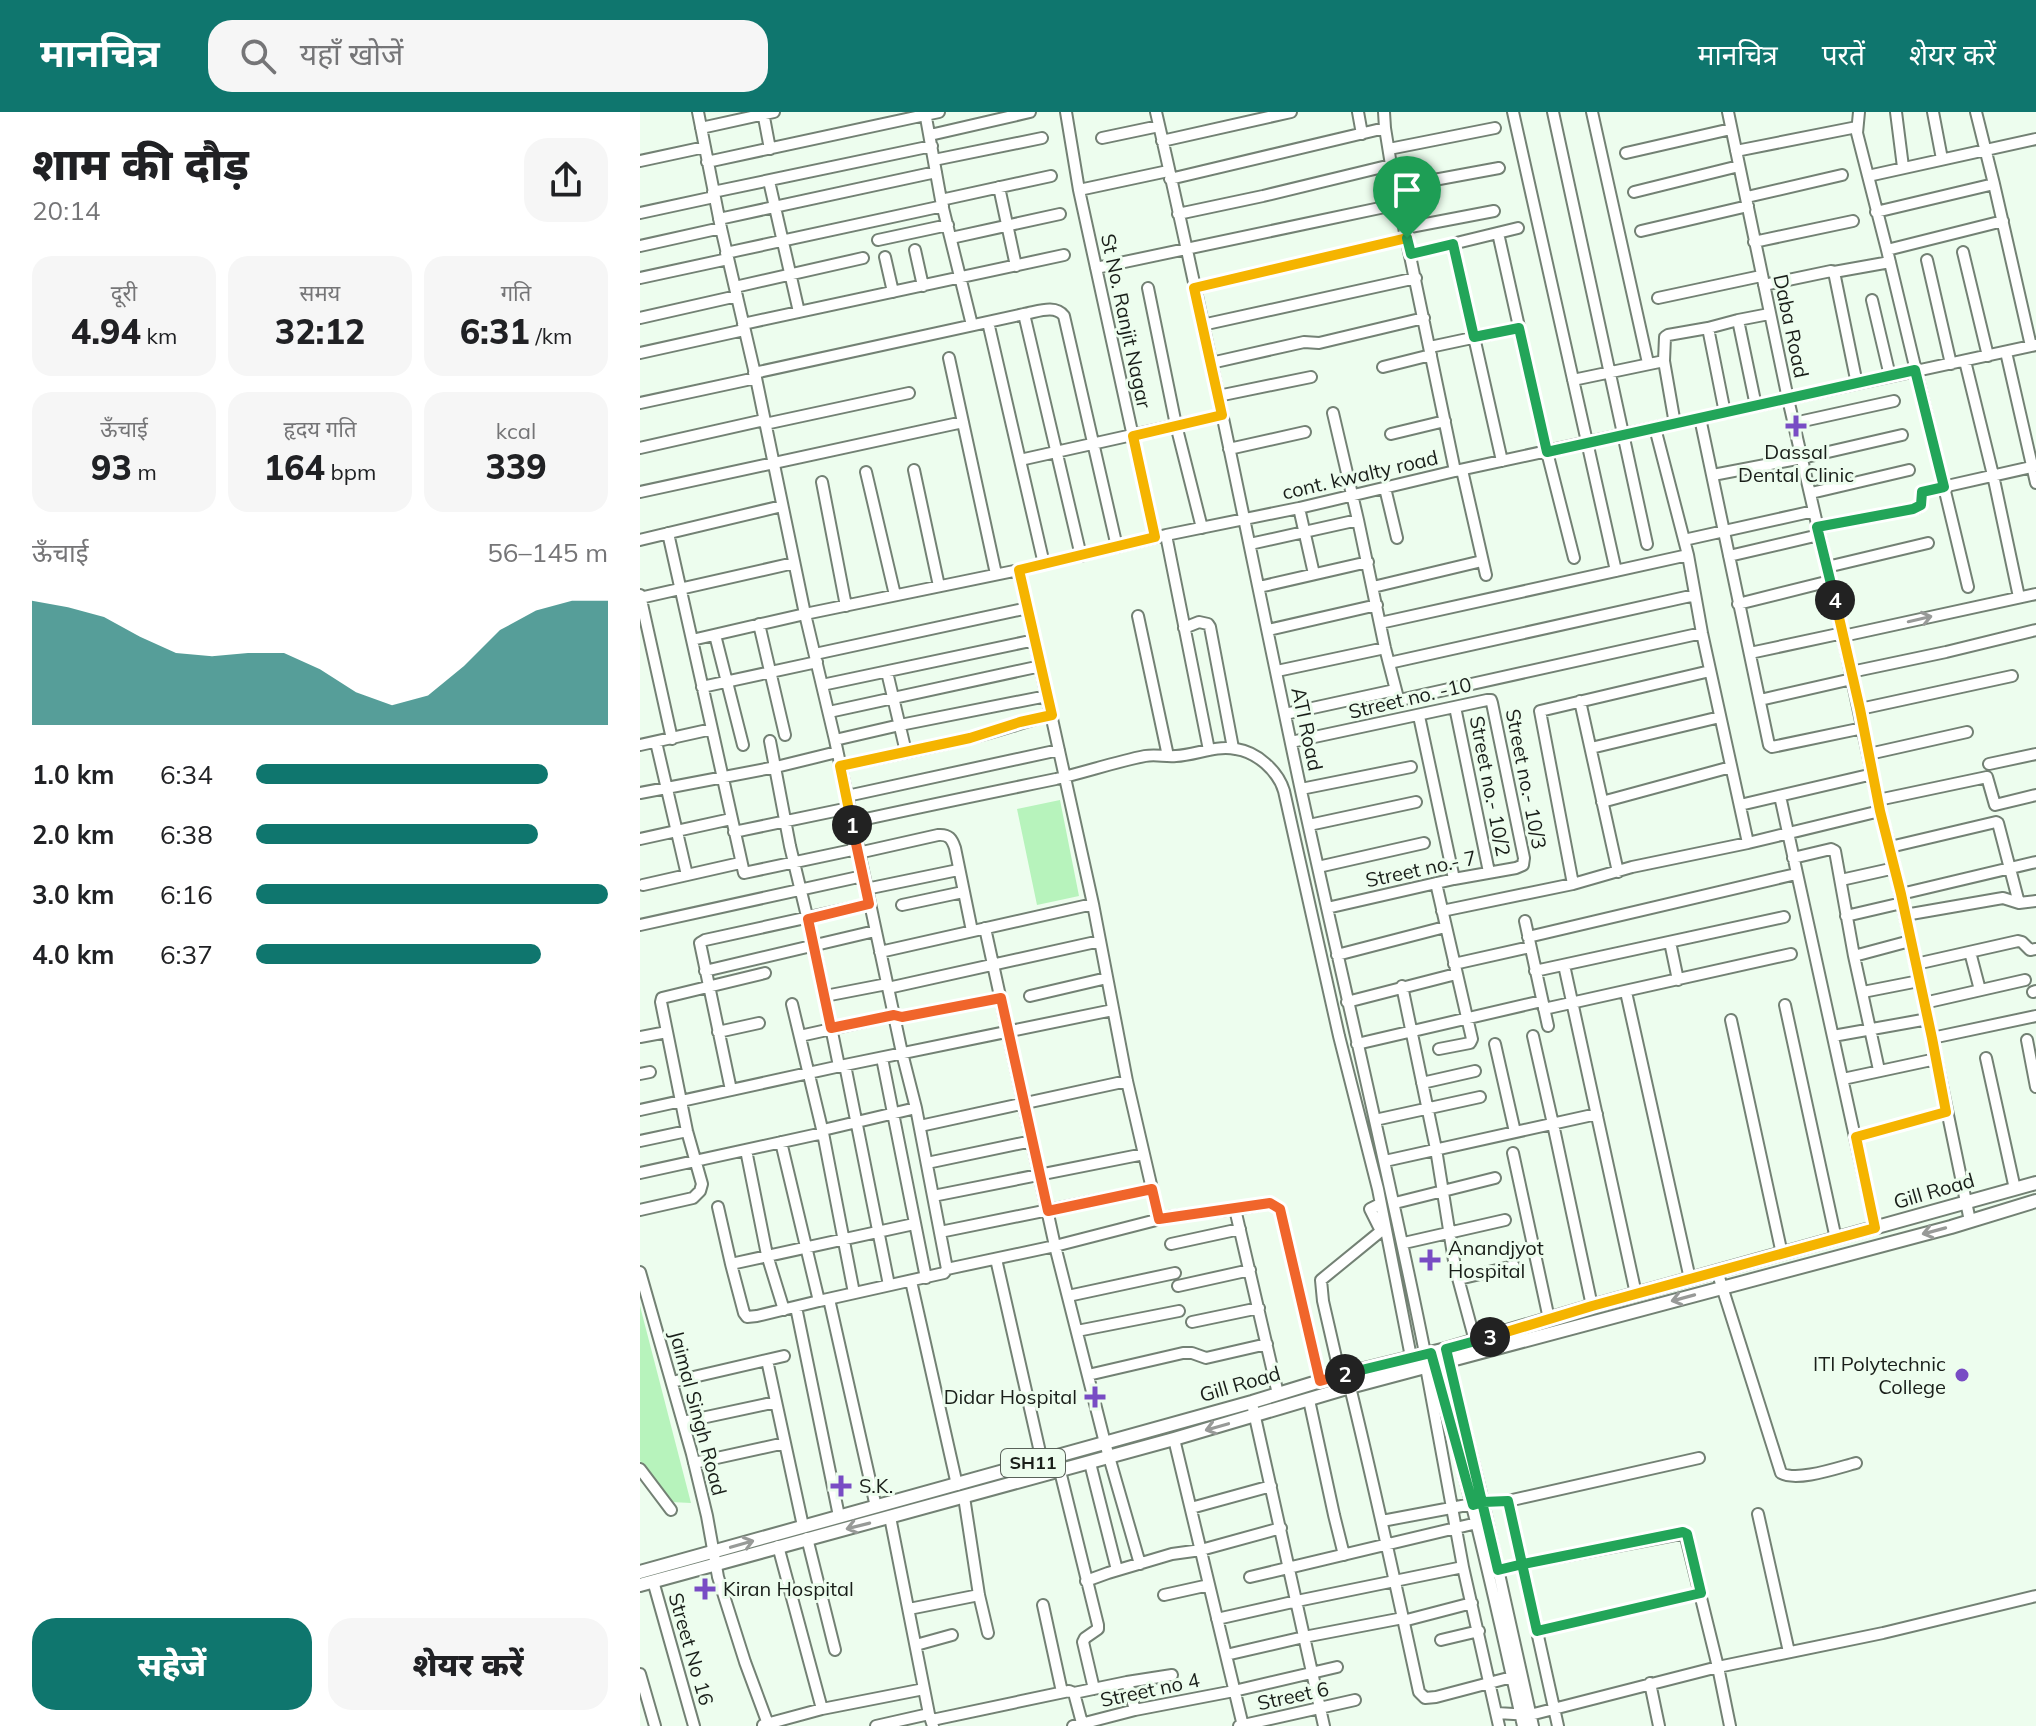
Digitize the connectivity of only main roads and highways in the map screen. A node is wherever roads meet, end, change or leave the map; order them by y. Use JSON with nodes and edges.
{"nodes":[{"id":1,"x":2036,"y":1183,"type":"edge"},
{"id":2,"x":2036,"y":1201,"type":"edge"},
{"id":3,"x":1447,"y":1355,"type":"junction"},
{"id":4,"x":1429,"y":1360,"type":"junction"},
{"id":5,"x":805,"y":1532,"type":"junction"},
{"id":6,"x":715,"y":1558,"type":"junction"},
{"id":7,"x":640,"y":1572,"type":"edge"},
{"id":8,"x":646,"y":1583,"type":"edge"}],
"edges":[{"from":1,"to":3,"type":"main road","name":"Gill Road","number":"SH11"},
{"from":2,"to":3,"type":"main road","name":"Gill Road","number":"SH11","one_way":true},
{"from":3,"to":4,"type":"main road","name":"Gill Road","number":"SH11"},
{"from":4,"to":5,"type":"main road","name":"Gill Road","number":"SH11","one_way":true},
{"from":4,"to":5,"type":"main road","name":"Gill Road","number":"SH11"},
{"from":6,"to":5,"type":"main road","name":"Gill Road","number":"SH11","one_way":true},
{"from":5,"to":6,"type":"main road","name":"Gill Road","number":"SH11"},
{"from":6,"to":7,"type":"main road","name":"Gill Road","number":"SH11"},
{"from":6,"to":8,"type":"main road","name":"Gill Road","number":"SH11"}]}
